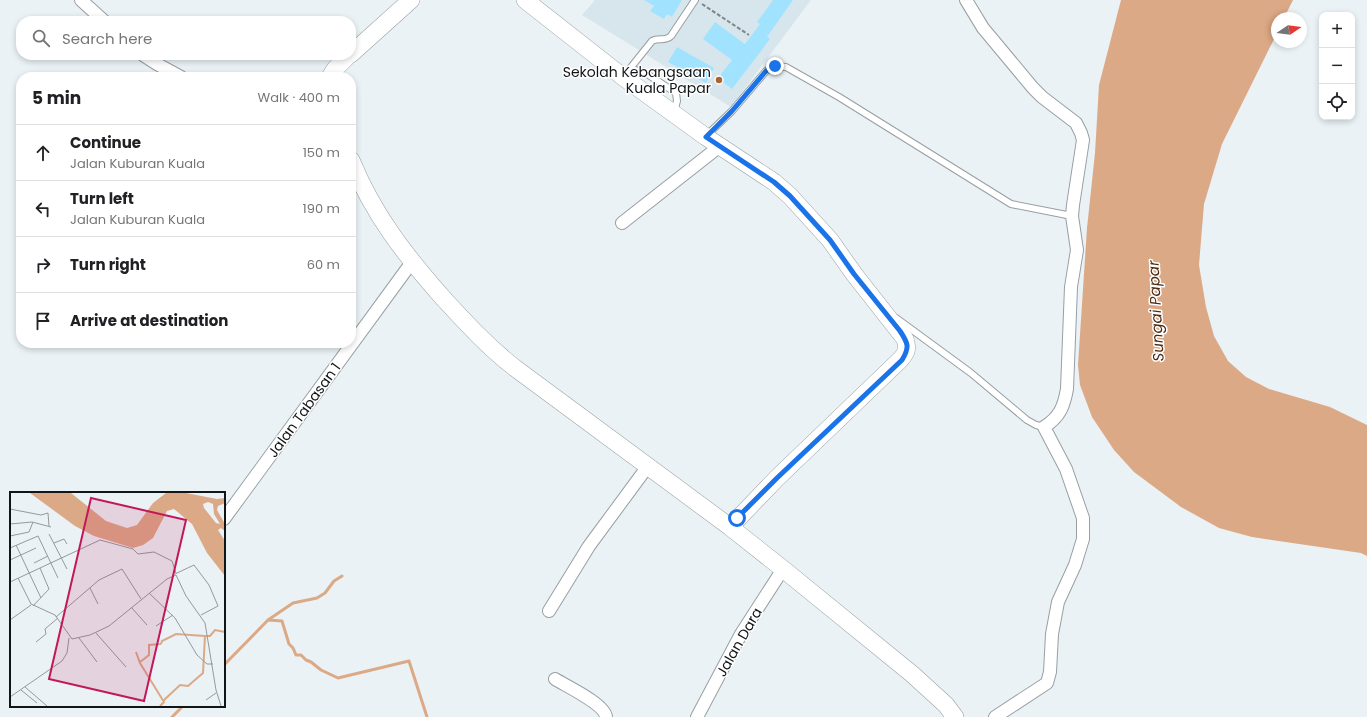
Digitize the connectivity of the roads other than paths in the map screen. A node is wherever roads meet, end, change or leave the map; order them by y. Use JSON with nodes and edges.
{"nodes":[{"id":1,"x":80,"y":0,"type":"edge"},
{"id":2,"x":411,"y":0,"type":"edge"},
{"id":3,"x":525,"y":0,"type":"edge"},
{"id":4,"x":696,"y":0,"type":"edge"},
{"id":5,"x":966,"y":0,"type":"edge"},
{"id":6,"x":98,"y":16,"type":"edge"},
{"id":7,"x":356,"y":49,"type":"edge"},
{"id":8,"x":151,"y":60,"type":"edge"},
{"id":9,"x":344,"y":60,"type":"edge"},
{"id":10,"x":172,"y":72,"type":"edge"},
{"id":11,"x":332,"y":72,"type":"edge"},
{"id":12,"x":627,"y":73,"type":"junction"},
{"id":13,"x":706,"y":137,"type":"junction"},
{"id":14,"x":720,"y":146,"type":"junction"},
{"id":15,"x":356,"y":172,"type":"edge"},
{"id":16,"x":1072,"y":216,"type":"junction"},
{"id":17,"x":622,"y":223,"type":"dead end"},
{"id":18,"x":412,"y":262,"type":"junction"},
{"id":19,"x":877,"y":303,"type":"junction"},
{"id":20,"x":356,"y":339,"type":"edge"},
{"id":21,"x":349,"y":348,"type":"edge"},
{"id":22,"x":1044,"y":427,"type":"junction"},
{"id":23,"x":648,"y":466,"type":"junction"},
{"id":24,"x":225,"y":518,"type":"edge"},
{"id":25,"x":730,"y":527,"type":"junction"},
{"id":26,"x":783,"y":569,"type":"junction"},
{"id":27,"x":549,"y":611,"type":"dead end"},
{"id":28,"x":555,"y":679,"type":"dead end"},
{"id":29,"x":606,"y":717,"type":"edge"},
{"id":30,"x":697,"y":717,"type":"edge"},
{"id":31,"x":954,"y":717,"type":"edge"},
{"id":32,"x":995,"y":717,"type":"edge"}],
"edges":[{"from":1,"to":6,"type":"street"},
{"from":2,"to":7,"type":"main road"},
{"from":3,"to":12,"type":"main road"},
{"from":4,"to":12,"type":"lane"},
{"from":5,"to":16,"type":"street"},
{"from":8,"to":10,"type":"street"},
{"from":9,"to":11,"type":"main road"},
{"from":12,"to":13,"type":"main road"},
{"from":13,"to":14,"type":"main road"},
{"from":13,"to":16,"type":"lane"},
{"from":14,"to":17,"type":"street"},
{"from":14,"to":19,"type":"main road"},
{"from":15,"to":18,"type":"main road"},
{"from":16,"to":22,"type":"street"},
{"from":18,"to":20,"type":"street","name":"Jalan Tabasan 1"},
{"from":18,"to":23,"type":"main road"},
{"from":19,"to":22,"type":"lane"},
{"from":19,"to":25,"type":"main road"},
{"from":21,"to":24,"type":"street","name":"Jalan Tabasan 1"},
{"from":22,"to":32,"type":"street"},
{"from":23,"to":25,"type":"main road"},
{"from":23,"to":27,"type":"street"},
{"from":25,"to":26,"type":"main road"},
{"from":26,"to":30,"type":"street","name":"Jalan Dara"},
{"from":26,"to":31,"type":"main road"},
{"from":28,"to":29,"type":"street"}]}
